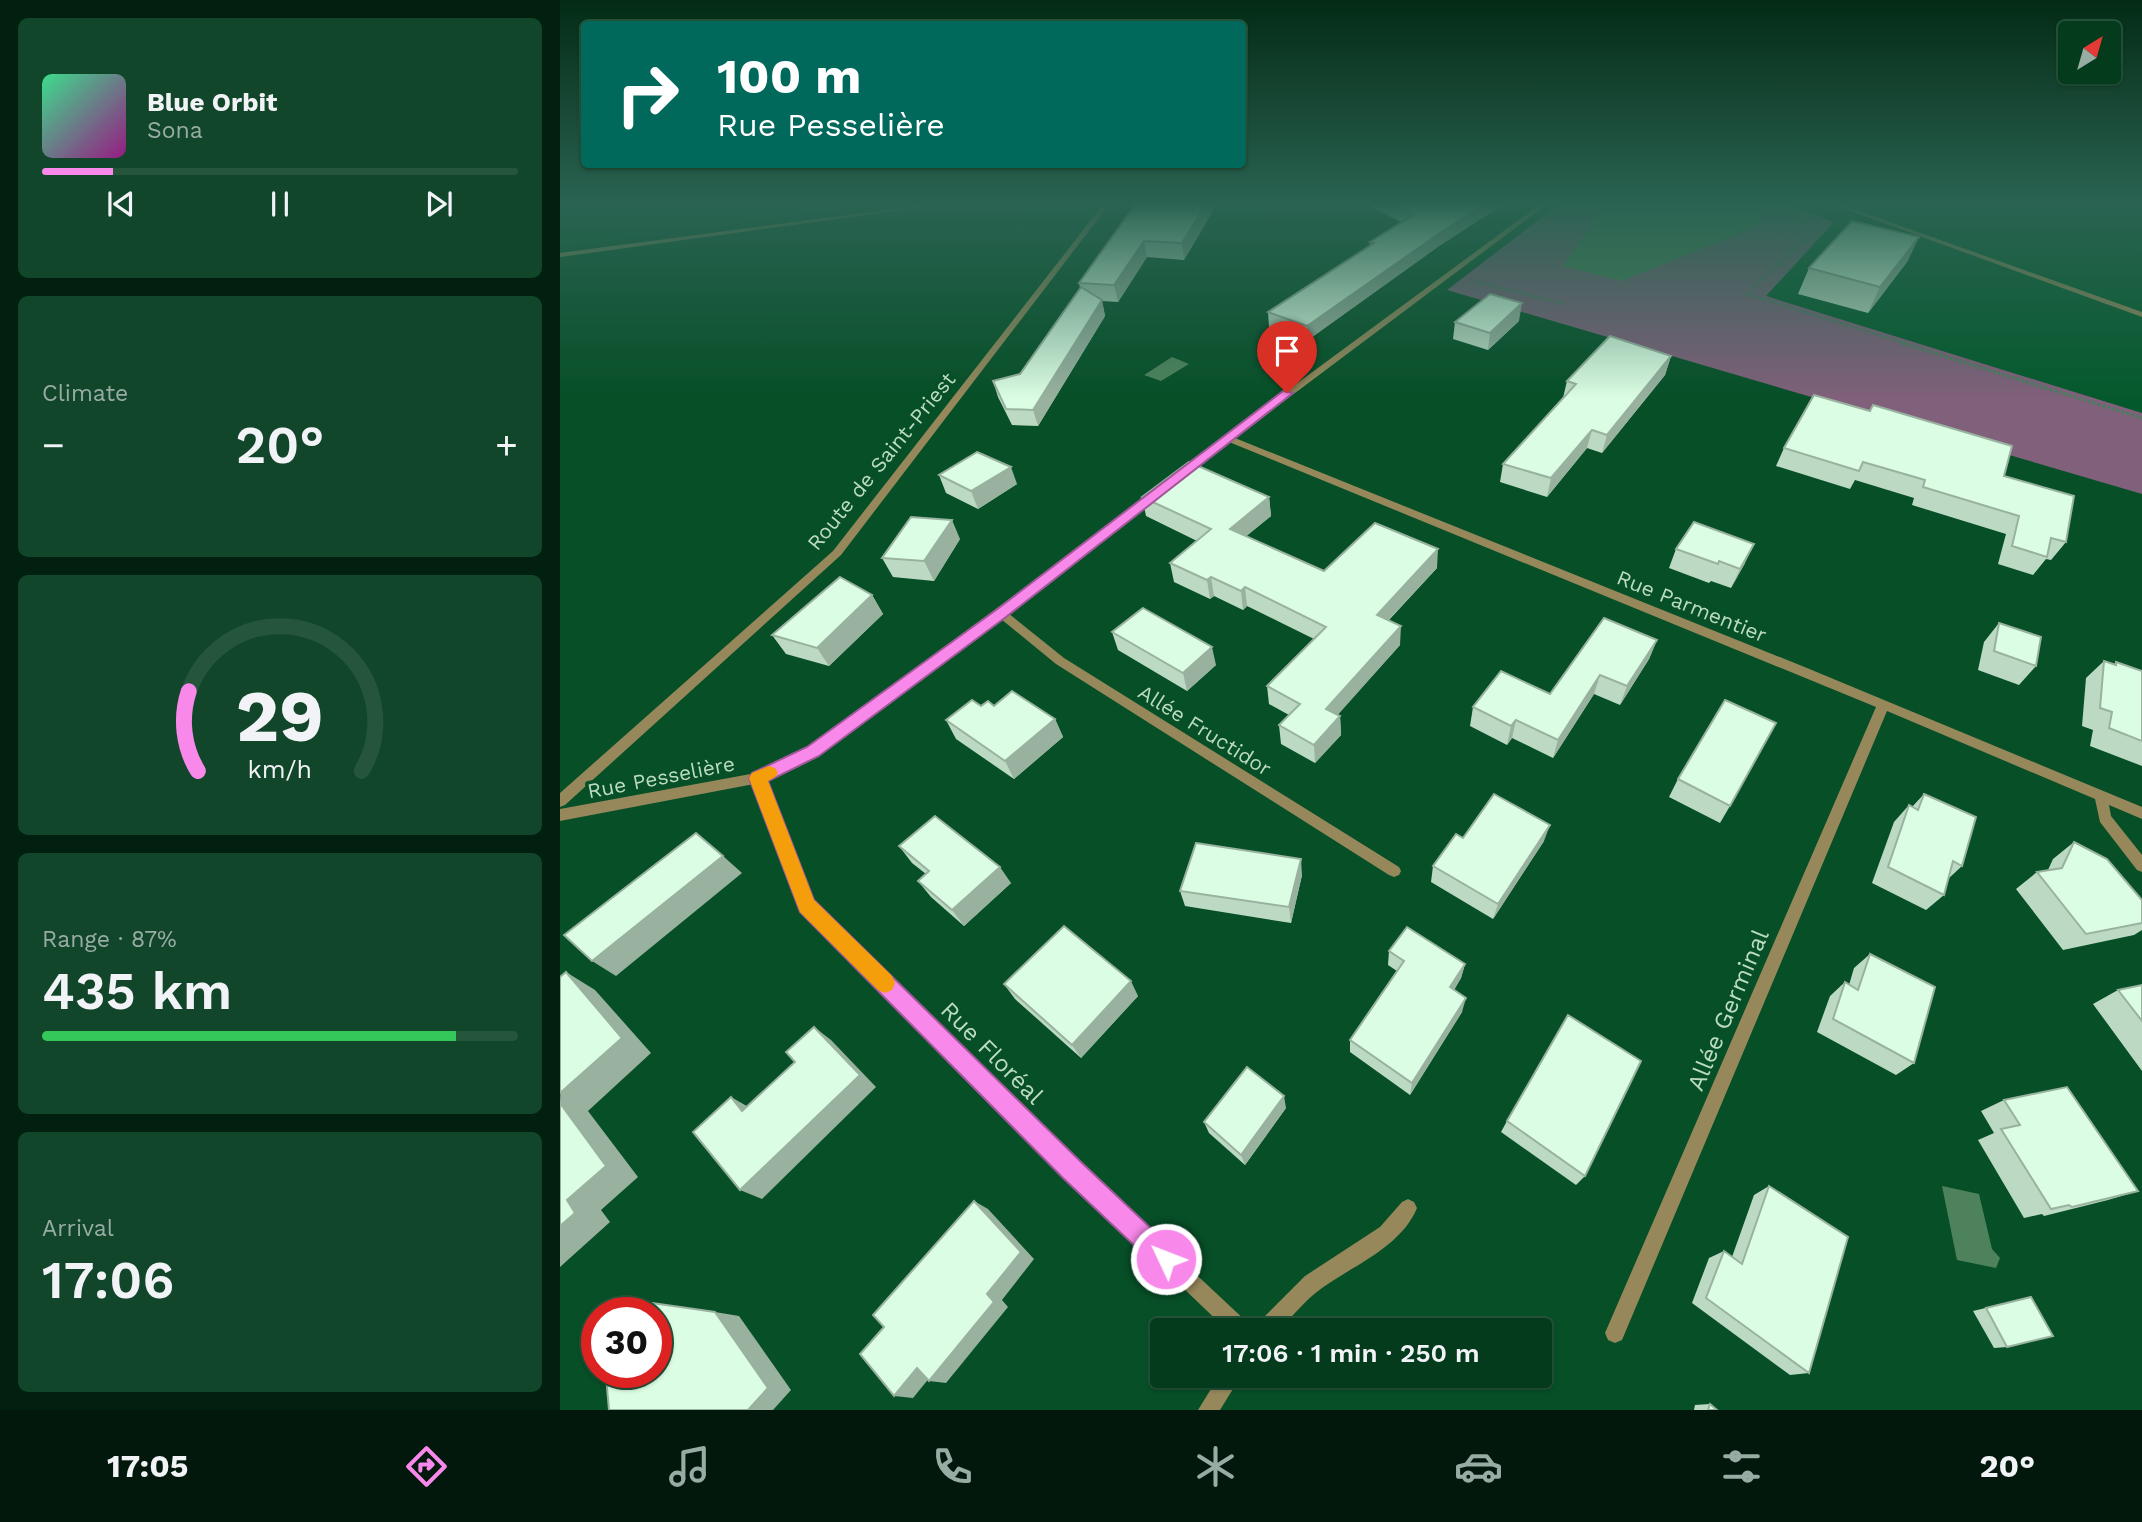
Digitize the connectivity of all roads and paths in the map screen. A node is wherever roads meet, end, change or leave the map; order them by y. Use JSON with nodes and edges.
{"nodes":[{"id":1,"x":1057,"y":268,"type":"edge"},
{"id":2,"x":1458,"y":268,"type":"edge"},
{"id":3,"x":1774,"y":268,"type":"edge"},
{"id":4,"x":2011,"y":268,"type":"edge"},
{"id":5,"x":1448,"y":275,"type":"junction"},
{"id":6,"x":1565,"y":304,"type":"dead end"},
{"id":7,"x":2142,"y":315,"type":"edge"},
{"id":8,"x":2142,"y":418,"type":"edge"},
{"id":9,"x":1226,"y":439,"type":"junction"},
{"id":10,"x":1171,"y":482,"type":"edge"},
{"id":11,"x":1160,"y":490,"type":"edge"},
{"id":12,"x":1001,"y":614,"type":"junction"},
{"id":13,"x":1883,"y":706,"type":"junction"},
{"id":14,"x":758,"y":778,"type":"junction"},
{"id":15,"x":2101,"y":796,"type":"junction"},
{"id":16,"x":560,"y":801,"type":"edge"},
{"id":17,"x":2142,"y":813,"type":"edge"},
{"id":18,"x":560,"y":815,"type":"edge"},
{"id":19,"x":2142,"y":866,"type":"edge"},
{"id":20,"x":1394,"y":871,"type":"dead end"},
{"id":21,"x":1408,"y":1208,"type":"dead end"},
{"id":22,"x":1228,"y":1318,"type":"edge"},
{"id":23,"x":1277,"y":1318,"type":"edge"},
{"id":24,"x":1615,"y":1333,"type":"dead end"},
{"id":25,"x":1223,"y":1388,"type":"edge"},
{"id":26,"x":1208,"y":1410,"type":"edge"}],
"edges":[{"from":1,"to":16,"type":"street","name":"Route de Saint-Priest"},
{"from":2,"to":5,"type":"street"},
{"from":3,"to":8,"type":"path"},
{"from":4,"to":7,"type":"street"},
{"from":5,"to":6,"type":"path"},
{"from":5,"to":9,"type":"street"},
{"from":9,"to":10,"type":"street"},
{"from":9,"to":13,"type":"street","name":"Rue Parmentier"},
{"from":11,"to":12,"type":"street","name":"Rue Pesselière"},
{"from":12,"to":14,"type":"street","name":"Rue Pesselière"},
{"from":12,"to":20,"type":"street","name":"Allée Fructidor"},
{"from":13,"to":15,"type":"street","name":"Rue Parmentier"},
{"from":13,"to":24,"type":"street","name":"Allée Germinal"},
{"from":14,"to":18,"type":"street","name":"Rue Pesselière"},
{"from":14,"to":22,"type":"street","name":"Rue Floréal"},
{"from":15,"to":17,"type":"street","name":"Rue Parmentier"},
{"from":15,"to":19,"type":"street"},
{"from":21,"to":23,"type":"street"},
{"from":25,"to":26,"type":"street"}]}
